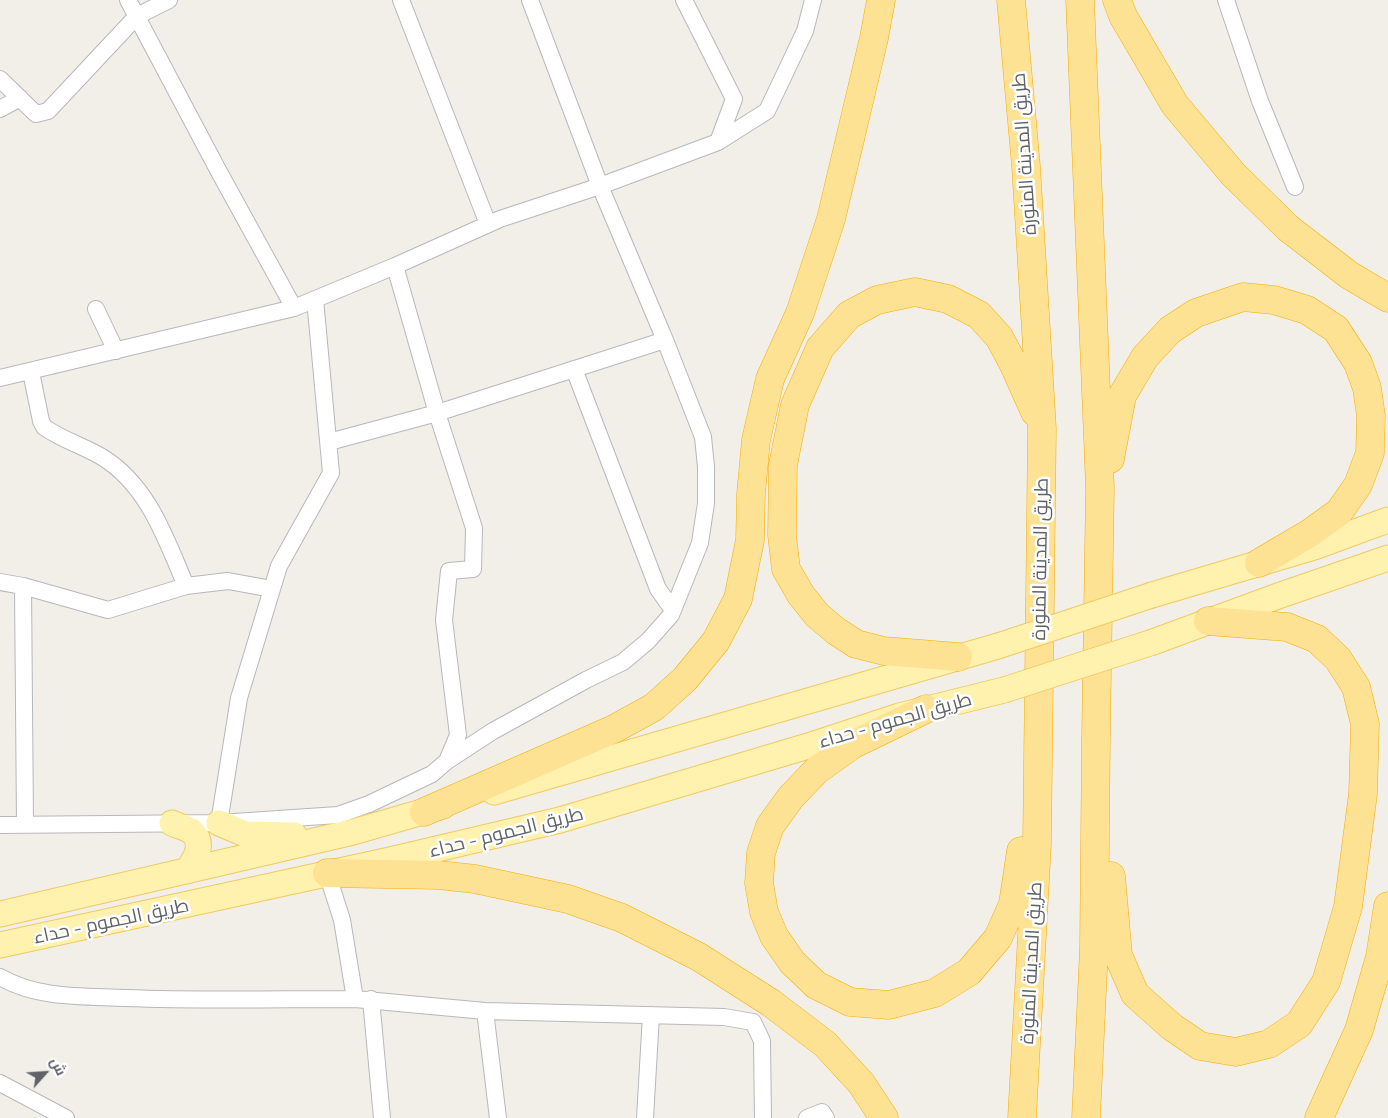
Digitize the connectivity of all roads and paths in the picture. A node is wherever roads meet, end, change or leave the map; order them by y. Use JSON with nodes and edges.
{"nodes":[{"id":1,"x":128,"y":0,"type":"edge"},
{"id":2,"x":168,"y":0,"type":"edge"},
{"id":3,"x":401,"y":0,"type":"edge"},
{"id":4,"x":530,"y":0,"type":"edge"},
{"id":5,"x":684,"y":0,"type":"edge"},
{"id":6,"x":813,"y":0,"type":"edge"},
{"id":7,"x":881,"y":0,"type":"edge"},
{"id":8,"x":1011,"y":0,"type":"edge"},
{"id":9,"x":1080,"y":0,"type":"edge"},
{"id":10,"x":1117,"y":0,"type":"edge"},
{"id":11,"x":1226,"y":0,"type":"edge"},
{"id":12,"x":137,"y":16,"type":"junction"},
{"id":13,"x":0,"y":80,"type":"edge"},
{"id":14,"x":20,"y":98,"type":"junction"},
{"id":15,"x":0,"y":109,"type":"edge"},
{"id":16,"x":718,"y":142,"type":"junction"},
{"id":17,"x":600,"y":186,"type":"junction"},
{"id":18,"x":1295,"y":187,"type":"dead end"},
{"id":19,"x":488,"y":224,"type":"junction"},
{"id":20,"x":395,"y":266,"type":"junction"},
{"id":21,"x":1388,"y":298,"type":"edge"},
{"id":22,"x":315,"y":299,"type":"junction"},
{"id":23,"x":294,"y":308,"type":"junction"},
{"id":24,"x":96,"y":309,"type":"dead end"},
{"id":25,"x":665,"y":340,"type":"junction"},
{"id":26,"x":116,"y":351,"type":"junction"},
{"id":27,"x":574,"y":369,"type":"junction"},
{"id":28,"x":31,"y":372,"type":"junction"},
{"id":29,"x":3,"y":375,"type":"edge"},
{"id":30,"x":437,"y":413,"type":"junction"},
{"id":31,"x":1042,"y":429,"type":"junction"},
{"id":32,"x":329,"y":442,"type":"junction"},
{"id":33,"x":1388,"y":520,"type":"edge"},
{"id":34,"x":1100,"y":535,"type":"junction"},
{"id":35,"x":1388,"y":558,"type":"edge"},
{"id":36,"x":1259,"y":563,"type":"junction"},
{"id":37,"x":0,"y":582,"type":"edge"},
{"id":38,"x":23,"y":586,"type":"junction"},
{"id":39,"x":186,"y":586,"type":"junction"},
{"id":40,"x":272,"y":589,"type":"junction"},
{"id":41,"x":673,"y":610,"type":"junction"},
{"id":42,"x":1208,"y":621,"type":"junction"},
{"id":43,"x":958,"y":657,"type":"junction"},
{"id":44,"x":1097,"y":687,"type":"junction"},
{"id":45,"x":926,"y":709,"type":"junction"},
{"id":46,"x":1038,"y":733,"type":"junction"},
{"id":47,"x":447,"y":761,"type":"junction"},
{"id":48,"x":424,"y":812,"type":"junction"},
{"id":49,"x":219,"y":823,"type":"junction"},
{"id":50,"x":172,"y":824,"type":"junction"},
{"id":51,"x":0,"y":825,"type":"edge"},
{"id":52,"x":26,"y":825,"type":"junction"},
{"id":53,"x":339,"y":835,"type":"junction"},
{"id":54,"x":186,"y":870,"type":"junction"},
{"id":55,"x":327,"y":873,"type":"junction"},
{"id":56,"x":1388,"y":906,"type":"edge"},
{"id":57,"x":0,"y":914,"type":"edge"},
{"id":58,"x":0,"y":945,"type":"edge"},
{"id":59,"x":0,"y":977,"type":"edge"},
{"id":60,"x":363,"y":999,"type":"junction"},
{"id":61,"x":485,"y":1011,"type":"junction"},
{"id":62,"x":651,"y":1015,"type":"junction"},
{"id":63,"x":0,"y":1083,"type":"edge"},
{"id":64,"x":66,"y":1118,"type":"edge"},
{"id":65,"x":382,"y":1118,"type":"edge"},
{"id":66,"x":498,"y":1118,"type":"edge"},
{"id":67,"x":646,"y":1118,"type":"edge"},
{"id":68,"x":763,"y":1118,"type":"edge"},
{"id":69,"x":807,"y":1118,"type":"edge"},
{"id":70,"x":826,"y":1118,"type":"edge"},
{"id":71,"x":884,"y":1118,"type":"edge"},
{"id":72,"x":1022,"y":1118,"type":"edge"},
{"id":73,"x":1086,"y":1118,"type":"edge"},
{"id":74,"x":1319,"y":1118,"type":"edge"}],
"edges":[{"from":1,"to":12,"type":"street"},
{"from":2,"to":12,"type":"street"},
{"from":3,"to":19,"type":"street"},
{"from":4,"to":17,"type":"street"},
{"from":5,"to":16,"type":"street"},
{"from":6,"to":16,"type":"street"},
{"from":7,"to":48,"type":"highway"},
{"from":8,"to":31,"type":"highway","name":"طريق المدينة المنورة"},
{"from":9,"to":34,"type":"highway"},
{"from":10,"to":21,"type":"highway"},
{"from":11,"to":18,"type":"street"},
{"from":12,"to":14,"type":"street"},
{"from":12,"to":23,"type":"street"},
{"from":13,"to":14,"type":"street"},
{"from":14,"to":15,"type":"street"},
{"from":16,"to":17,"type":"street"},
{"from":17,"to":19,"type":"street"},
{"from":17,"to":25,"type":"street"},
{"from":19,"to":20,"type":"street"},
{"from":20,"to":22,"type":"street"},
{"from":20,"to":30,"type":"street"},
{"from":22,"to":23,"type":"street"},
{"from":22,"to":32,"type":"street"},
{"from":23,"to":26,"type":"street"},
{"from":24,"to":26,"type":"street"},
{"from":25,"to":27,"type":"street"},
{"from":25,"to":41,"type":"street"},
{"from":26,"to":28,"type":"street"},
{"from":27,"to":30,"type":"street"},
{"from":27,"to":41,"type":"street"},
{"from":28,"to":29,"type":"street"},
{"from":28,"to":39,"type":"street"},
{"from":30,"to":32,"type":"street"},
{"from":30,"to":47,"type":"street"},
{"from":31,"to":43,"type":"highway"},
{"from":31,"to":46,"type":"highway","name":"طريق المدينة المنورة"},
{"from":32,"to":40,"type":"street"},
{"from":33,"to":36,"type":"main road","name":"طريق الجموم - حداء"},
{"from":34,"to":36,"type":"highway"},
{"from":34,"to":44,"type":"highway"},
{"from":35,"to":42,"type":"main road","name":"طريق الجموم - حداء"},
{"from":36,"to":43,"type":"main road","name":"طريق الجموم - حداء","bridge":true},
{"from":37,"to":38,"type":"street"},
{"from":38,"to":39,"type":"street"},
{"from":38,"to":52,"type":"street"},
{"from":39,"to":40,"type":"street"},
{"from":40,"to":49,"type":"street"},
{"from":41,"to":47,"type":"street"},
{"from":42,"to":44,"type":"highway"},
{"from":42,"to":45,"type":"main road","name":"طريق الجموم - حداء","bridge":true},
{"from":43,"to":48,"type":"main road","name":"طريق الجموم - حداء"},
{"from":44,"to":73,"type":"highway"},
{"from":45,"to":46,"type":"highway"},
{"from":45,"to":55,"type":"main road","name":"طريق الجموم - حداء"},
{"from":46,"to":72,"type":"highway","name":"طريق المدينة المنورة"},
{"from":47,"to":49,"type":"street"},
{"from":48,"to":53,"type":"main road","name":"طريق الجموم - حداء"},
{"from":49,"to":50,"type":"street"},
{"from":49,"to":53,"type":"main road"},
{"from":50,"to":52,"type":"street"},
{"from":50,"to":54,"type":"main road"},
{"from":51,"to":52,"type":"street"},
{"from":53,"to":54,"type":"main road","name":"طريق الجموم - حداء"},
{"from":54,"to":57,"type":"main road","name":"طريق الجموم - حداء"},
{"from":55,"to":58,"type":"main road","name":"طريق الجموم - حداء"},
{"from":55,"to":60,"type":"street"},
{"from":55,"to":71,"type":"highway"},
{"from":56,"to":74,"type":"highway"},
{"from":59,"to":60,"type":"street"},
{"from":60,"to":61,"type":"street"},
{"from":60,"to":65,"type":"street"},
{"from":61,"to":62,"type":"street"},
{"from":61,"to":66,"type":"street"},
{"from":62,"to":67,"type":"street"},
{"from":62,"to":68,"type":"street"},
{"from":63,"to":64,"type":"street"},
{"from":69,"to":70,"type":"street"}]}
